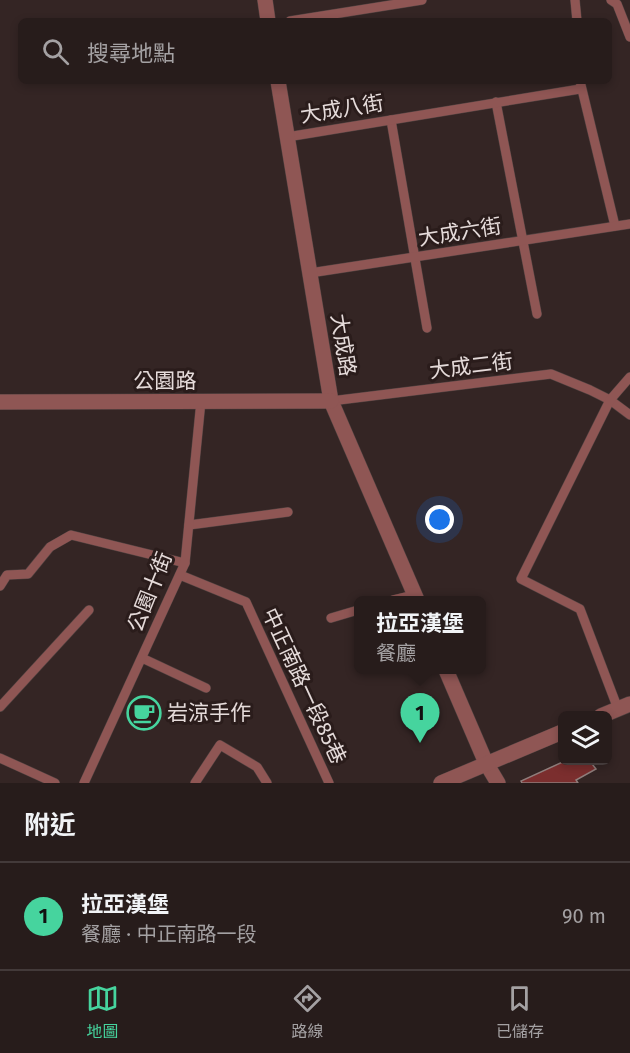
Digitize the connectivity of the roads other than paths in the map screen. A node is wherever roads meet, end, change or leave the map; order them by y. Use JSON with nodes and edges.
{"nodes":[{"id":1,"x":265,"y":0,"type":"edge"},
{"id":2,"x":422,"y":0,"type":"edge"},
{"id":3,"x":575,"y":0,"type":"edge"},
{"id":4,"x":611,"y":0,"type":"edge"},
{"id":5,"x":268,"y":18,"type":"edge"},
{"id":6,"x":309,"y":18,"type":"edge"},
{"id":7,"x":577,"y":18,"type":"edge"},
{"id":8,"x":630,"y":38,"type":"edge"},
{"id":9,"x":278,"y":84,"type":"edge"},
{"id":10,"x":580,"y":85,"type":"edge"},
{"id":11,"x":496,"y":102,"type":"junction"},
{"id":12,"x":391,"y":120,"type":"junction"},
{"id":13,"x":287,"y":137,"type":"junction"},
{"id":14,"x":630,"y":224,"type":"edge"},
{"id":15,"x":615,"y":226,"type":"junction"},
{"id":16,"x":523,"y":240,"type":"junction"},
{"id":17,"x":415,"y":257,"type":"junction"},
{"id":18,"x":310,"y":273,"type":"junction"},
{"id":19,"x":537,"y":314,"type":"dead end"},
{"id":20,"x":427,"y":328,"type":"dead end"},
{"id":21,"x":630,"y":377,"type":"edge"},
{"id":22,"x":610,"y":400,"type":"junction"},
{"id":23,"x":201,"y":401,"type":"junction"},
{"id":24,"x":331,"y":401,"type":"junction"},
{"id":25,"x":0,"y":402,"type":"edge"},
{"id":26,"x":630,"y":415,"type":"edge"},
{"id":27,"x":288,"y":512,"type":"dead end"},
{"id":28,"x":189,"y":525,"type":"junction"},
{"id":29,"x":184,"y":563,"type":"junction"},
{"id":30,"x":180,"y":575,"type":"junction"},
{"id":31,"x":0,"y":586,"type":"edge"},
{"id":32,"x":414,"y":596,"type":"edge"},
{"id":33,"x":89,"y":610,"type":"dead end"},
{"id":34,"x":354,"y":611,"type":"edge"},
{"id":35,"x":331,"y":618,"type":"dead end"},
{"id":36,"x":142,"y":658,"type":"junction"},
{"id":37,"x":448,"y":674,"type":"edge"},
{"id":38,"x":206,"y":688,"type":"dead end"},
{"id":39,"x":624,"y":706,"type":"edge"},
{"id":40,"x":0,"y":707,"type":"edge"},
{"id":41,"x":558,"y":734,"type":"edge"},
{"id":42,"x":0,"y":758,"type":"edge"},
{"id":43,"x":486,"y":763,"type":"junction"},
{"id":44,"x":55,"y":783,"type":"edge"},
{"id":45,"x":84,"y":783,"type":"edge"},
{"id":46,"x":195,"y":783,"type":"edge"},
{"id":47,"x":267,"y":783,"type":"edge"},
{"id":48,"x":329,"y":783,"type":"edge"},
{"id":49,"x":441,"y":783,"type":"edge"},
{"id":50,"x":498,"y":783,"type":"edge"}],
"edges":[{"from":1,"to":5,"type":"street"},
{"from":2,"to":6,"type":"lane"},
{"from":3,"to":7,"type":"lane"},
{"from":4,"to":8,"type":"lane"},
{"from":9,"to":13,"type":"street","name":"大成路"},
{"from":10,"to":11,"type":"lane","name":"大成八街"},
{"from":10,"to":15,"type":"lane"},
{"from":11,"to":12,"type":"lane","name":"大成八街"},
{"from":11,"to":16,"type":"lane"},
{"from":12,"to":13,"type":"lane","name":"大成八街"},
{"from":12,"to":17,"type":"lane"},
{"from":13,"to":18,"type":"street","name":"大成路"},
{"from":14,"to":15,"type":"lane","name":"大成六街"},
{"from":15,"to":16,"type":"lane","name":"大成六街"},
{"from":16,"to":17,"type":"lane","name":"大成六街"},
{"from":16,"to":19,"type":"lane"},
{"from":17,"to":18,"type":"lane","name":"大成六街"},
{"from":17,"to":20,"type":"lane"},
{"from":18,"to":24,"type":"street","name":"大成路"},
{"from":21,"to":22,"type":"lane"},
{"from":22,"to":24,"type":"lane","name":"大成二街"},
{"from":22,"to":26,"type":"lane","name":"大成二街"},
{"from":22,"to":39,"type":"lane"},
{"from":23,"to":24,"type":"street","name":"公園路"},
{"from":23,"to":25,"type":"street","name":"公園路"},
{"from":23,"to":28,"type":"lane","name":"公園十街"},
{"from":24,"to":32,"type":"street","name":"大成路"},
{"from":27,"to":28,"type":"lane"},
{"from":28,"to":29,"type":"lane","name":"公園十街"},
{"from":29,"to":30,"type":"lane","name":"公園十街"},
{"from":29,"to":31,"type":"lane"},
{"from":30,"to":36,"type":"lane","name":"公園十街"},
{"from":30,"to":48,"type":"lane","name":"中正南路一段85巷"},
{"from":33,"to":40,"type":"lane"},
{"from":34,"to":35,"type":"lane"},
{"from":36,"to":38,"type":"lane"},
{"from":36,"to":45,"type":"lane","name":"公園十街"},
{"from":37,"to":43,"type":"street"},
{"from":41,"to":43,"type":"street"},
{"from":42,"to":44,"type":"lane"},
{"from":43,"to":49,"type":"street"},
{"from":43,"to":50,"type":"street"},
{"from":46,"to":47,"type":"lane"}]}
